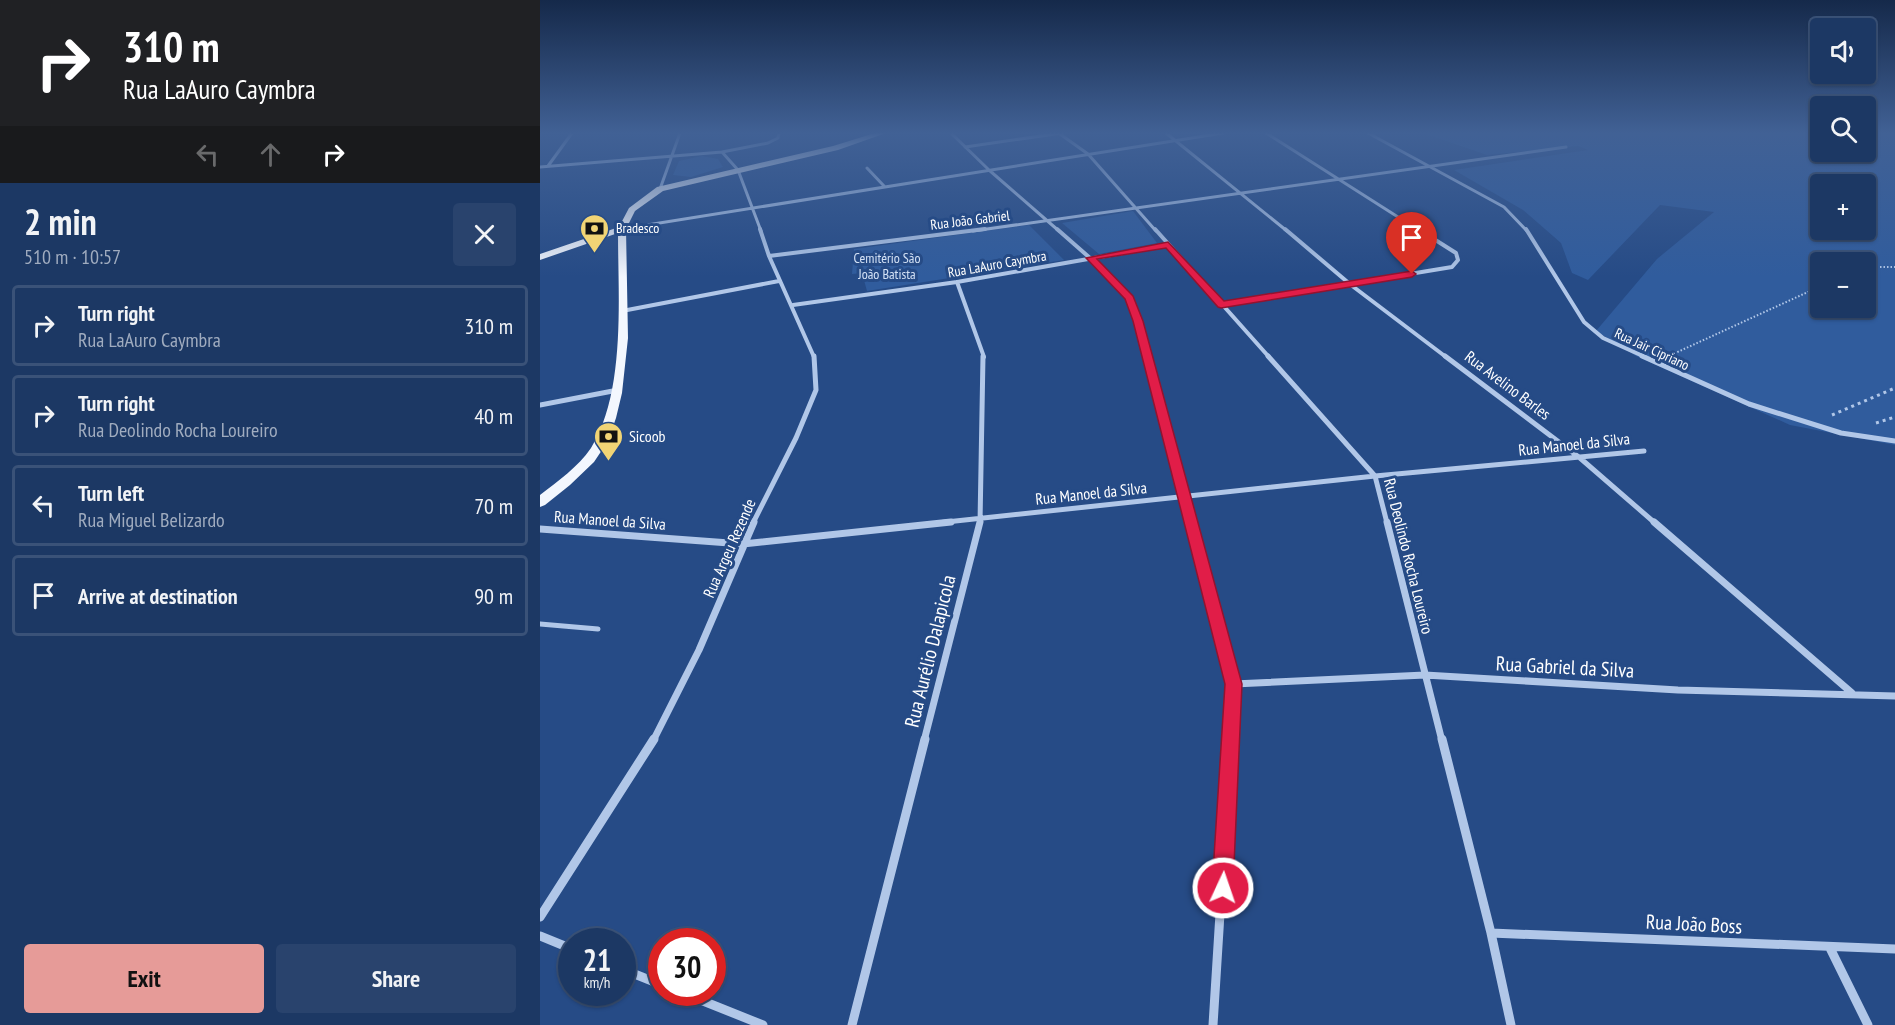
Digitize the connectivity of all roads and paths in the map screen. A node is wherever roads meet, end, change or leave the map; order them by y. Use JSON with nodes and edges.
{"nodes":[{"id":1,"x":663,"y":181,"type":"edge"},
{"id":2,"x":694,"y":181,"type":"edge"},
{"id":3,"x":742,"y":181,"type":"edge"},
{"id":4,"x":879,"y":181,"type":"edge"},
{"id":5,"x":918,"y":181,"type":"edge"},
{"id":6,"x":1002,"y":181,"type":"edge"},
{"id":7,"x":1113,"y":181,"type":"edge"},
{"id":8,"x":1228,"y":181,"type":"edge"},
{"id":9,"x":1326,"y":181,"type":"edge"},
{"id":10,"x":1342,"y":181,"type":"edge"},
{"id":11,"x":1457,"y":181,"type":"edge"},
{"id":12,"x":884,"y":186,"type":"junction"},
{"id":13,"x":660,"y":189,"type":"junction"},
{"id":14,"x":1243,"y":193,"type":"junction"},
{"id":15,"x":753,"y":207,"type":"junction"},
{"id":16,"x":1138,"y":208,"type":"junction"},
{"id":17,"x":1049,"y":220,"type":"junction"},
{"id":18,"x":621,"y":230,"type":"junction"},
{"id":19,"x":1168,"y":245,"type":"junction"},
{"id":20,"x":769,"y":256,"type":"junction"},
{"id":21,"x":540,"y":257,"type":"edge"},
{"id":22,"x":1090,"y":258,"type":"junction"},
{"id":23,"x":1876,"y":267,"type":"edge"},
{"id":24,"x":1895,"y":267,"type":"edge"},
{"id":25,"x":779,"y":281,"type":"junction"},
{"id":26,"x":957,"y":282,"type":"junction"},
{"id":27,"x":1352,"y":285,"type":"junction"},
{"id":28,"x":1810,"y":291,"type":"edge"},
{"id":29,"x":793,"y":305,"type":"junction"},
{"id":30,"x":1221,"y":305,"type":"junction"},
{"id":31,"x":621,"y":311,"type":"junction"},
{"id":32,"x":1654,"y":363,"type":"junction"},
{"id":33,"x":1895,"y":388,"type":"edge"},
{"id":34,"x":618,"y":390,"type":"junction"},
{"id":35,"x":540,"y":405,"type":"edge"},
{"id":36,"x":1809,"y":425,"type":"junction"},
{"id":37,"x":1895,"y":441,"type":"edge"},
{"id":38,"x":1644,"y":451,"type":"dead end"},
{"id":39,"x":1580,"y":458,"type":"junction"},
{"id":40,"x":1375,"y":476,"type":"junction"},
{"id":41,"x":1183,"y":496,"type":"junction"},
{"id":42,"x":540,"y":502,"type":"edge"},
{"id":43,"x":981,"y":518,"type":"junction"},
{"id":44,"x":540,"y":529,"type":"edge"},
{"id":45,"x":743,"y":544,"type":"junction"},
{"id":46,"x":540,"y":624,"type":"edge"},
{"id":47,"x":598,"y":629,"type":"dead end"},
{"id":48,"x":1425,"y":675,"type":"junction"},
{"id":49,"x":1234,"y":684,"type":"junction"},
{"id":50,"x":1852,"y":693,"type":"junction"},
{"id":51,"x":1895,"y":696,"type":"edge"},
{"id":52,"x":540,"y":917,"type":"edge"},
{"id":53,"x":1491,"y":933,"type":"junction"},
{"id":54,"x":540,"y":936,"type":"edge"},
{"id":55,"x":558,"y":943,"type":"edge"},
{"id":56,"x":1830,"y":948,"type":"junction"},
{"id":57,"x":1895,"y":949,"type":"edge"},
{"id":58,"x":716,"y":1006,"type":"edge"},
{"id":59,"x":763,"y":1025,"type":"edge"},
{"id":60,"x":852,"y":1025,"type":"edge"},
{"id":61,"x":1213,"y":1025,"type":"edge"},
{"id":62,"x":1511,"y":1025,"type":"edge"},
{"id":63,"x":1868,"y":1025,"type":"edge"}],
"edges":[{"from":1,"to":13,"type":"street"},
{"from":2,"to":13,"type":"main road"},
{"from":3,"to":15,"type":"street","name":"Rua Argeu Rezende"},
{"from":4,"to":12,"type":"street"},
{"from":5,"to":12,"type":"street"},
{"from":6,"to":17,"type":"street"},
{"from":7,"to":16,"type":"street","name":"Rua Deolindo Rocha Loureiro"},
{"from":8,"to":14,"type":"street","name":"Rua Avelino Barles"},
{"from":9,"to":14,"type":"street","name":"Rua João Gabriel"},
{"from":10,"to":27,"type":"street"},
{"from":11,"to":32,"type":"street","name":"Rua Jair Cipriano"},
{"from":12,"to":15,"type":"street"},
{"from":13,"to":18,"type":"main road"},
{"from":14,"to":16,"type":"street","name":"Rua João Gabriel"},
{"from":14,"to":27,"type":"street","name":"Rua Avelino Barles"},
{"from":15,"to":18,"type":"street"},
{"from":15,"to":20,"type":"street","name":"Rua Argeu Rezende"},
{"from":16,"to":17,"type":"street","name":"Rua João Gabriel"},
{"from":16,"to":19,"type":"street","name":"Rua Deolindo Rocha Loureiro"},
{"from":17,"to":20,"type":"street","name":"Rua João Gabriel"},
{"from":17,"to":22,"type":"street"},
{"from":18,"to":21,"type":"main road"},
{"from":18,"to":31,"type":"main road"},
{"from":19,"to":22,"type":"street","name":"Rua LaAuro Caymbra"},
{"from":19,"to":30,"type":"street","name":"Rua Deolindo Rocha Loureiro"},
{"from":20,"to":25,"type":"street","name":"Rua Argeu Rezende"},
{"from":22,"to":26,"type":"street","name":"Rua LaAuro Caymbra"},
{"from":22,"to":41,"type":"street"},
{"from":23,"to":24,"type":"path"},
{"from":25,"to":29,"type":"street","name":"Rua Argeu Rezende"},
{"from":25,"to":31,"type":"street"},
{"from":26,"to":29,"type":"street","name":"Rua LaAuro Caymbra"},
{"from":26,"to":43,"type":"street","name":"Rua Aurélio Dalapicola"},
{"from":27,"to":30,"type":"street"},
{"from":27,"to":39,"type":"street","name":"Rua Avelino Barles"},
{"from":28,"to":32,"type":"path"},
{"from":29,"to":45,"type":"street","name":"Rua Argeu Rezende"},
{"from":30,"to":40,"type":"street","name":"Rua Deolindo Rocha Loureiro"},
{"from":31,"to":34,"type":"main road"},
{"from":32,"to":36,"type":"street","name":"Rua Jair Cipriano"},
{"from":33,"to":36,"type":"path"},
{"from":34,"to":35,"type":"street"},
{"from":34,"to":42,"type":"main road"},
{"from":36,"to":37,"type":"street","name":"Rua Jair Cipriano"},
{"from":38,"to":39,"type":"street","name":"Rua Manoel da Silva"},
{"from":39,"to":40,"type":"street","name":"Rua Manoel da Silva"},
{"from":39,"to":50,"type":"street","name":"Rua Avelino Barles"},
{"from":40,"to":41,"type":"street","name":"Rua Manoel da Silva"},
{"from":40,"to":48,"type":"street","name":"Rua Deolindo Rocha Loureiro"},
{"from":41,"to":43,"type":"street","name":"Rua Manoel da Silva"},
{"from":41,"to":49,"type":"street"},
{"from":43,"to":45,"type":"street","name":"Rua Manoel da Silva"},
{"from":43,"to":60,"type":"street","name":"Rua Aurélio Dalapicola"},
{"from":44,"to":45,"type":"street","name":"Rua Manoel da Silva"},
{"from":45,"to":52,"type":"street","name":"Rua Argeu Rezende"},
{"from":46,"to":47,"type":"lane"},
{"from":48,"to":49,"type":"street","name":"Rua Gabriel da Silva"},
{"from":48,"to":50,"type":"street","name":"Rua Gabriel da Silva"},
{"from":48,"to":53,"type":"street","name":"Rua Deolindo Rocha Loureiro"},
{"from":49,"to":61,"type":"street"},
{"from":50,"to":51,"type":"street","name":"Rua Gabriel da Silva"},
{"from":53,"to":56,"type":"street","name":"Rua João Boss"},
{"from":53,"to":62,"type":"street","name":"Rua Deolindo Rocha Loureiro"},
{"from":54,"to":55,"type":"street"},
{"from":56,"to":57,"type":"street","name":"Rua João Boss"},
{"from":56,"to":63,"type":"street"},
{"from":58,"to":59,"type":"street"}]}
